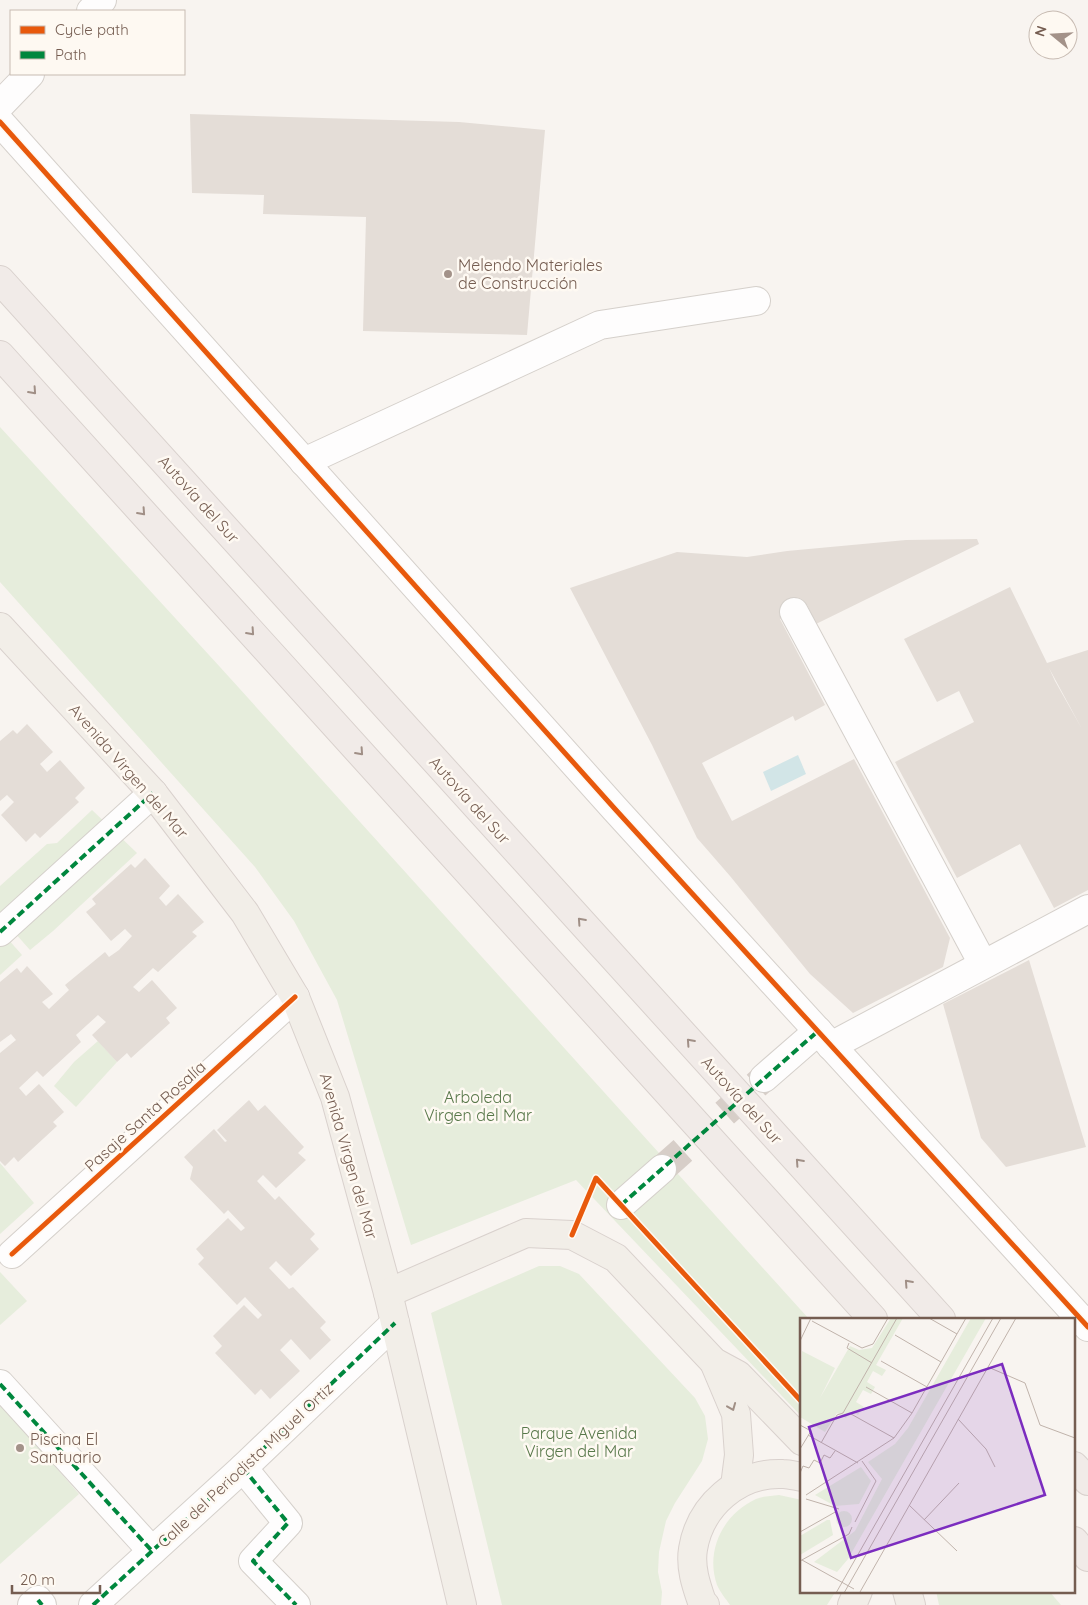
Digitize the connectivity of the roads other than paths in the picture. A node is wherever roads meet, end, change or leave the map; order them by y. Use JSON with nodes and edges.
{"nodes":[{"id":1,"x":102,"y":0,"type":"edge"},
{"id":2,"x":92,"y":10,"type":"edge"},
{"id":3,"x":29,"y":75,"type":"edge"},
{"id":4,"x":0,"y":105,"type":"edge"},
{"id":5,"x":0,"y":122,"type":"edge"},
{"id":6,"x":0,"y":280,"type":"edge"},
{"id":7,"x":756,"y":301,"type":"dead end"},
{"id":8,"x":0,"y":355,"type":"edge"},
{"id":9,"x":304,"y":462,"type":"junction"},
{"id":10,"x":794,"y":612,"type":"dead end"},
{"id":11,"x":0,"y":627,"type":"edge"},
{"id":12,"x":152,"y":793,"type":"junction"},
{"id":13,"x":1088,"y":909,"type":"edge"},
{"id":14,"x":0,"y":932,"type":"edge"},
{"id":15,"x":983,"y":964,"type":"junction"},
{"id":16,"x":295,"y":997,"type":"junction"},
{"id":17,"x":825,"y":1038,"type":"junction"},
{"id":18,"x":764,"y":1078,"type":"tunnel mouth"},
{"id":19,"x":662,"y":1169,"type":"tunnel mouth"},
{"id":20,"x":621,"y":1205,"type":"dead end"},
{"id":21,"x":12,"y":1254,"type":"dead end"},
{"id":22,"x":388,"y":1293,"type":"junction"},
{"id":23,"x":872,"y":1318,"type":"edge"},
{"id":24,"x":940,"y":1318,"type":"edge"},
{"id":25,"x":395,"y":1323,"type":"junction"},
{"id":26,"x":1088,"y":1328,"type":"edge"},
{"id":27,"x":714,"y":1362,"type":"junction"},
{"id":28,"x":0,"y":1384,"type":"edge"},
{"id":29,"x":800,"y":1439,"type":"edge"},
{"id":30,"x":243,"y":1468,"type":"junction"},
{"id":31,"x":1076,"y":1468,"type":"edge"},
{"id":32,"x":800,"y":1478,"type":"edge"},
{"id":33,"x":1088,"y":1481,"type":"edge"},
{"id":34,"x":735,"y":1486,"type":"junction"},
{"id":35,"x":1076,"y":1543,"type":"edge"},
{"id":36,"x":152,"y":1551,"type":"junction"},
{"id":37,"x":1088,"y":1557,"type":"edge"},
{"id":38,"x":858,"y":1592,"type":"edge"},
{"id":39,"x":907,"y":1592,"type":"edge"},
{"id":40,"x":698,"y":1599,"type":"edge"},
{"id":41,"x":93,"y":1605,"type":"edge"},
{"id":42,"x":296,"y":1605,"type":"edge"},
{"id":43,"x":462,"y":1605,"type":"edge"},
{"id":44,"x":852,"y":1605,"type":"edge"},
{"id":45,"x":911,"y":1605,"type":"edge"}],
"edges":[{"from":1,"to":2,"type":"street"},
{"from":3,"to":4,"type":"street"},
{"from":5,"to":9,"type":"street"},
{"from":24,"to":6,"type":"highway","name":"Autovía del Sur","one_way":true},
{"from":7,"to":9,"type":"street"},
{"from":8,"to":23,"type":"highway","one_way":true},
{"from":9,"to":17,"type":"street"},
{"from":10,"to":15,"type":"street"},
{"from":11,"to":12,"type":"main road","name":"Avenida Virgen del Mar"},
{"from":12,"to":14,"type":"street"},
{"from":12,"to":16,"type":"main road","name":"Avenida Virgen del Mar"},
{"from":13,"to":15,"type":"street"},
{"from":15,"to":17,"type":"street"},
{"from":16,"to":21,"type":"street","name":"Pasaje Santa Rosalía"},
{"from":16,"to":22,"type":"main road","name":"Avenida Virgen del Mar"},
{"from":17,"to":18,"type":"street"},
{"from":17,"to":26,"type":"street"},
{"from":19,"to":20,"type":"street"},
{"from":22,"to":25,"type":"main road","name":"Avenida Virgen del Mar"},
{"from":22,"to":27,"type":"main road"},
{"from":25,"to":30,"type":"street","name":"Calle del Periodista Miguel Ortiz"},
{"from":25,"to":43,"type":"main road","name":"Avenida Virgen del Mar"},
{"from":27,"to":29,"type":"main road"},
{"from":27,"to":34,"type":"main road","one_way":true},
{"from":28,"to":36,"type":"street"},
{"from":30,"to":36,"type":"street","name":"Calle del Periodista Miguel Ortiz"},
{"from":30,"to":42,"type":"street"},
{"from":31,"to":33,"type":"highway"},
{"from":32,"to":34,"type":"main road"},
{"from":34,"to":40,"type":"main road"},
{"from":35,"to":37,"type":"highway"},
{"from":36,"to":41,"type":"street","name":"Calle del Periodista Miguel Ortiz"},
{"from":38,"to":44,"type":"main road"},
{"from":39,"to":45,"type":"main road"}]}
